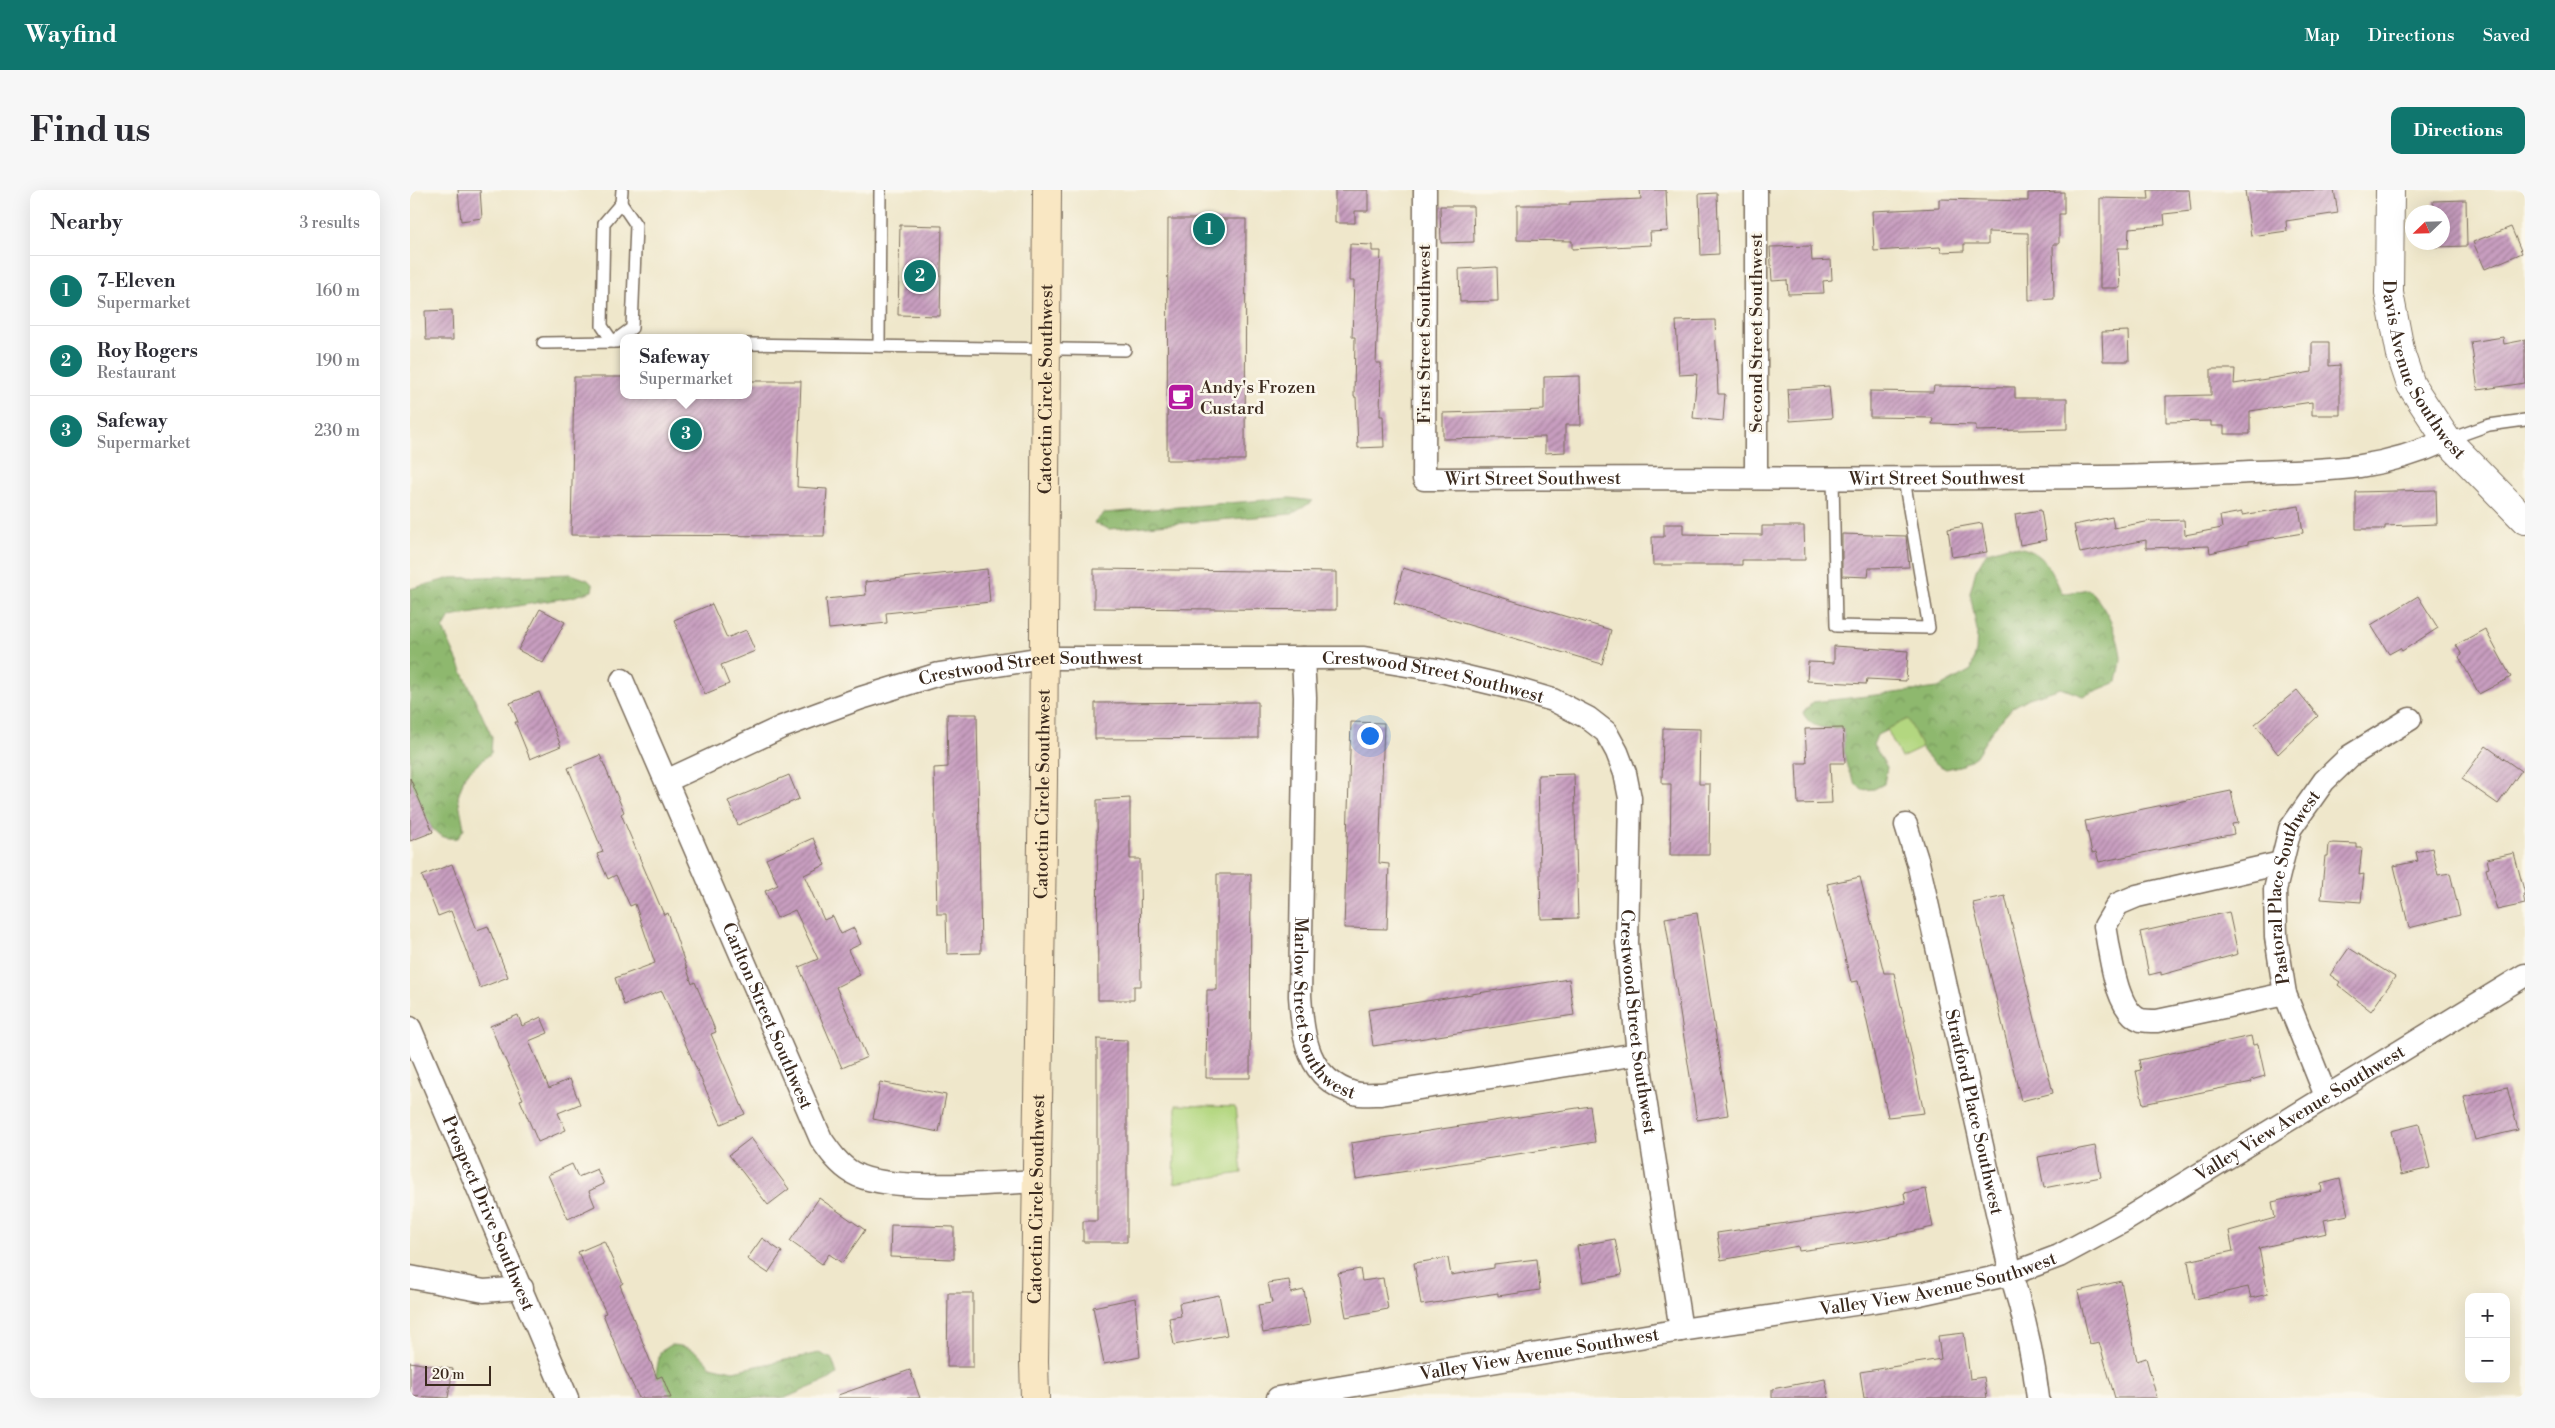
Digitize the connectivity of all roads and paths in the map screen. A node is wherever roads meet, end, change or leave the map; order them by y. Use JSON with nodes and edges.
{"nodes":[{"id":1,"x":622,"y":190,"type":"edge"},
{"id":2,"x":880,"y":190,"type":"edge"},
{"id":3,"x":1047,"y":190,"type":"edge"},
{"id":4,"x":1425,"y":190,"type":"edge"},
{"id":5,"x":1756,"y":190,"type":"edge"},
{"id":6,"x":2390,"y":190,"type":"edge"},
{"id":7,"x":621,"y":203,"type":"junction"},
{"id":8,"x":626,"y":334,"type":"edge"},
{"id":9,"x":618,"y":342,"type":"edge"},
{"id":10,"x":543,"y":343,"type":"dead end"},
{"id":11,"x":752,"y":344,"type":"edge"},
{"id":12,"x":878,"y":346,"type":"junction"},
{"id":13,"x":1044,"y":348,"type":"junction"},
{"id":14,"x":1125,"y":350,"type":"dead end"},
{"id":15,"x":2525,"y":420,"type":"edge"},
{"id":16,"x":2447,"y":440,"type":"junction"},
{"id":17,"x":1756,"y":477,"type":"junction"},
{"id":18,"x":1834,"y":478,"type":"junction"},
{"id":19,"x":1424,"y":479,"type":"joint"},
{"id":20,"x":1904,"y":479,"type":"junction"},
{"id":21,"x":2525,"y":520,"type":"edge"},
{"id":22,"x":1043,"y":658,"type":"junction"},
{"id":23,"x":1303,"y":658,"type":"junction"},
{"id":24,"x":622,"y":680,"type":"dead end"},
{"id":25,"x":2410,"y":719,"type":"dead end"},
{"id":26,"x":666,"y":781,"type":"junction"},
{"id":27,"x":1906,"y":825,"type":"dead end"},
{"id":28,"x":2281,"y":863,"type":"junction"},
{"id":29,"x":2525,"y":975,"type":"edge"},
{"id":30,"x":2285,"y":994,"type":"junction"},
{"id":31,"x":410,"y":1028,"type":"edge"},
{"id":32,"x":1638,"y":1054,"type":"junction"},
{"id":33,"x":2326,"y":1096,"type":"junction"},
{"id":34,"x":1037,"y":1181,"type":"junction"},
{"id":35,"x":2011,"y":1274,"type":"junction"},
{"id":36,"x":410,"y":1277,"type":"edge"},
{"id":37,"x":522,"y":1288,"type":"junction"},
{"id":38,"x":1681,"y":1330,"type":"junction"},
{"id":39,"x":568,"y":1398,"type":"edge"},
{"id":40,"x":1035,"y":1398,"type":"edge"},
{"id":41,"x":1278,"y":1398,"type":"edge"},
{"id":42,"x":2038,"y":1398,"type":"edge"}],
"edges":[{"from":1,"to":7,"type":"lane"},
{"from":2,"to":12,"type":"lane"},
{"from":3,"to":13,"type":"main road","name":"Catoctin Circle Southwest"},
{"from":4,"to":19,"type":"street","name":"First Street Southwest"},
{"from":5,"to":17,"type":"street","name":"Second Street Southwest"},
{"from":6,"to":16,"type":"street","name":"Davis Avenue Southwest"},
{"from":7,"to":8,"type":"lane"},
{"from":7,"to":9,"type":"lane"},
{"from":9,"to":10,"type":"lane"},
{"from":11,"to":12,"type":"lane"},
{"from":12,"to":13,"type":"lane"},
{"from":13,"to":14,"type":"lane"},
{"from":13,"to":22,"type":"main road","name":"Catoctin Circle Southwest"},
{"from":15,"to":16,"type":"lane"},
{"from":16,"to":20,"type":"street","name":"Wirt Street Southwest"},
{"from":16,"to":21,"type":"street","name":"Davis Avenue Southwest"},
{"from":17,"to":18,"type":"street","name":"Wirt Street Southwest"},
{"from":17,"to":19,"type":"street","name":"Wirt Street Southwest"},
{"from":18,"to":20,"type":"street","name":"Wirt Street Southwest"},
{"from":18,"to":20,"type":"lane"},
{"from":22,"to":23,"type":"street","name":"Crestwood Street Southwest"},
{"from":22,"to":26,"type":"street","name":"Crestwood Street Southwest"},
{"from":22,"to":34,"type":"main road","name":"Catoctin Circle Southwest"},
{"from":23,"to":32,"type":"street","name":"Crestwood Street Southwest"},
{"from":23,"to":32,"type":"street","name":"Marlow Street Southwest"},
{"from":24,"to":26,"type":"street","name":"Carlton Street Southwest"},
{"from":25,"to":28,"type":"street","name":"Pastoral Place Southwest"},
{"from":26,"to":34,"type":"street","name":"Carlton Street Southwest"},
{"from":27,"to":35,"type":"street","name":"Stratford Place Southwest"},
{"from":28,"to":30,"type":"street","name":"Pastoral Place Southwest"},
{"from":28,"to":30,"type":"street"},
{"from":29,"to":33,"type":"street","name":"Valley View Avenue Southwest"},
{"from":30,"to":33,"type":"street","name":"Pastoral Place Southwest"},
{"from":31,"to":37,"type":"street","name":"Prospect Drive Southwest"},
{"from":32,"to":38,"type":"street","name":"Crestwood Street Southwest"},
{"from":33,"to":35,"type":"street","name":"Valley View Avenue Southwest"},
{"from":34,"to":40,"type":"main road","name":"Catoctin Circle Southwest"},
{"from":35,"to":38,"type":"street","name":"Valley View Avenue Southwest"},
{"from":35,"to":42,"type":"street","name":"Stratford Place Southwest"},
{"from":36,"to":37,"type":"street"},
{"from":37,"to":39,"type":"street","name":"Prospect Drive Southwest"},
{"from":38,"to":41,"type":"street","name":"Valley View Avenue Southwest"}]}
